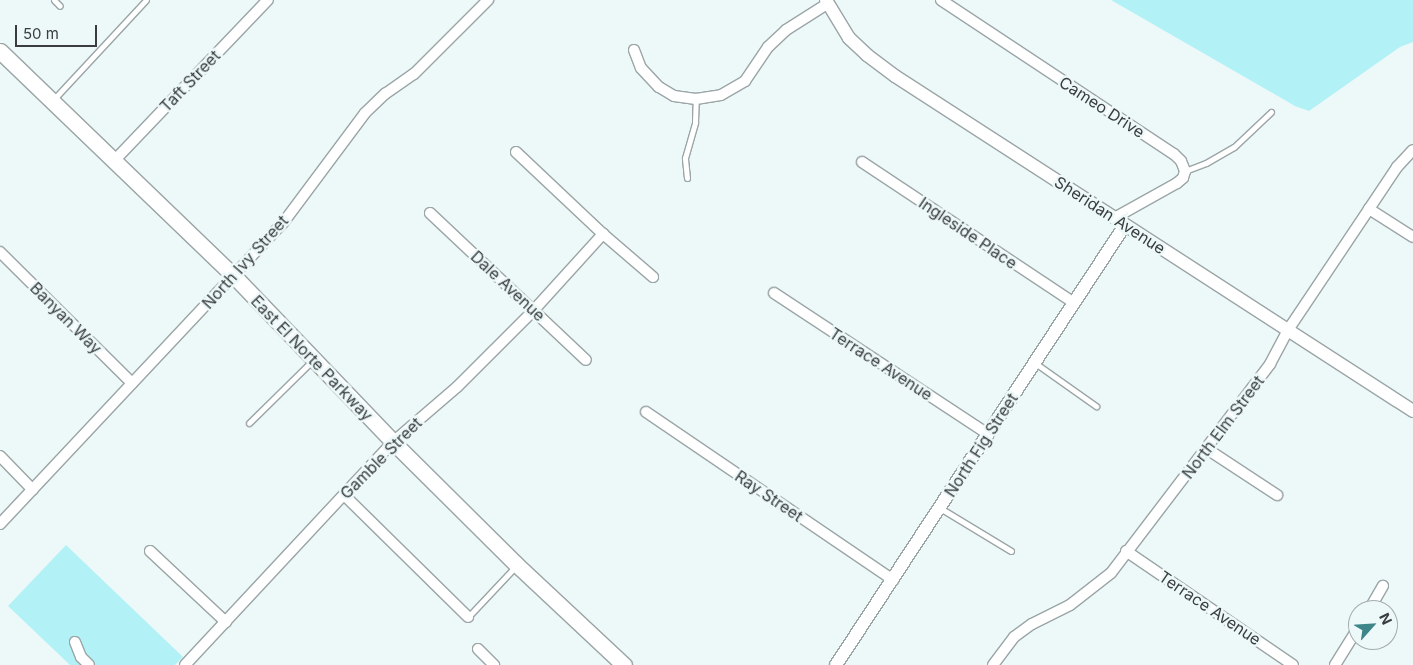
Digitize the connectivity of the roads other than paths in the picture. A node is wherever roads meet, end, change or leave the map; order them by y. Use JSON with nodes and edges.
{"nodes":[{"id":1,"x":54,"y":0,"type":"edge"},
{"id":2,"x":146,"y":0,"type":"edge"},
{"id":3,"x":268,"y":0,"type":"edge"},
{"id":4,"x":488,"y":0,"type":"edge"},
{"id":5,"x":941,"y":0,"type":"edge"},
{"id":6,"x":826,"y":2,"type":"edge"},
{"id":7,"x":60,"y":6,"type":"dead end"},
{"id":8,"x":634,"y":50,"type":"dead end"},
{"id":9,"x":0,"y":51,"type":"edge"},
{"id":10,"x":696,"y":99,"type":"junction"},
{"id":11,"x":52,"y":101,"type":"junction"},
{"id":12,"x":1271,"y":112,"type":"dead end"},
{"id":13,"x":1413,"y":150,"type":"edge"},
{"id":14,"x":516,"y":152,"type":"dead end"},
{"id":15,"x":113,"y":162,"type":"junction"},
{"id":16,"x":862,"y":162,"type":"dead end"},
{"id":17,"x":1185,"y":171,"type":"junction"},
{"id":18,"x":687,"y":178,"type":"dead end"},
{"id":19,"x":1369,"y":209,"type":"junction"},
{"id":20,"x":430,"y":213,"type":"dead end"},
{"id":21,"x":1120,"y":221,"type":"junction"},
{"id":22,"x":603,"y":234,"type":"junction"},
{"id":23,"x":1413,"y":238,"type":"edge"},
{"id":24,"x":0,"y":252,"type":"edge"},
{"id":25,"x":234,"y":276,"type":"junction"},
{"id":26,"x":653,"y":277,"type":"dead end"},
{"id":27,"x":774,"y":293,"type":"dead end"},
{"id":28,"x":1074,"y":304,"type":"junction"},
{"id":29,"x":534,"y":310,"type":"junction"},
{"id":30,"x":1288,"y":330,"type":"junction"},
{"id":31,"x":314,"y":359,"type":"junction"},
{"id":32,"x":586,"y":360,"type":"dead end"},
{"id":33,"x":1035,"y":363,"type":"junction"},
{"id":34,"x":132,"y":383,"type":"junction"},
{"id":35,"x":1096,"y":406,"type":"dead end"},
{"id":36,"x":1413,"y":411,"type":"edge"},
{"id":37,"x":646,"y":412,"type":"dead end"},
{"id":38,"x":249,"y":423,"type":"dead end"},
{"id":39,"x":988,"y":434,"type":"junction"},
{"id":40,"x":393,"y":442,"type":"junction"},
{"id":41,"x":1207,"y":449,"type":"junction"},
{"id":42,"x":0,"y":456,"type":"edge"},
{"id":43,"x":33,"y":490,"type":"junction"},
{"id":44,"x":344,"y":495,"type":"junction"},
{"id":45,"x":1277,"y":495,"type":"dead end"},
{"id":46,"x":940,"y":508,"type":"junction"},
{"id":47,"x":0,"y":524,"type":"edge"},
{"id":48,"x":150,"y":551,"type":"dead end"},
{"id":49,"x":1011,"y":551,"type":"dead end"},
{"id":50,"x":1126,"y":551,"type":"junction"},
{"id":51,"x":517,"y":565,"type":"junction"},
{"id":52,"x":892,"y":580,"type":"junction"},
{"id":53,"x":1384,"y":586,"type":"dead end"},
{"id":54,"x":1375,"y":600,"type":"edge"},
{"id":55,"x":468,"y":617,"type":"joint"},
{"id":56,"x":226,"y":622,"type":"junction"},
{"id":57,"x":75,"y":642,"type":"dead end"},
{"id":58,"x":1348,"y":644,"type":"edge"},
{"id":59,"x":478,"y":649,"type":"dead end"},
{"id":60,"x":89,"y":665,"type":"edge"},
{"id":61,"x":185,"y":665,"type":"edge"},
{"id":62,"x":494,"y":665,"type":"edge"},
{"id":63,"x":624,"y":665,"type":"edge"},
{"id":64,"x":836,"y":665,"type":"edge"},
{"id":65,"x":993,"y":665,"type":"edge"},
{"id":66,"x":1293,"y":665,"type":"edge"},
{"id":67,"x":1335,"y":665,"type":"edge"}],
"edges":[{"from":1,"to":7,"type":"lane"},
{"from":2,"to":11,"type":"lane"},
{"from":3,"to":15,"type":"street","name":"Taft Street"},
{"from":4,"to":25,"type":"street","name":"North Ivy Street"},
{"from":5,"to":17,"type":"street","name":"Cameo Drive"},
{"from":6,"to":10,"type":"street"},
{"from":6,"to":21,"type":"street","name":"Sheridan Avenue"},
{"from":8,"to":10,"type":"street"},
{"from":9,"to":11,"type":"main road","name":"East El Norte Parkway"},
{"from":10,"to":18,"type":"lane"},
{"from":11,"to":15,"type":"main road","name":"East El Norte Parkway"},
{"from":12,"to":17,"type":"lane"},
{"from":13,"to":19,"type":"street","name":"North Elm Street"},
{"from":14,"to":22,"type":"street"},
{"from":15,"to":25,"type":"main road","name":"East El Norte Parkway"},
{"from":16,"to":28,"type":"street","name":"Ingleside Place"},
{"from":17,"to":21,"type":"street"},
{"from":19,"to":23,"type":"street"},
{"from":19,"to":30,"type":"street","name":"North Elm Street"},
{"from":20,"to":29,"type":"street","name":"Dale Avenue"},
{"from":21,"to":28,"type":"street","name":"North Fig Street"},
{"from":21,"to":30,"type":"street","name":"Sheridan Avenue"},
{"from":22,"to":26,"type":"street"},
{"from":22,"to":29,"type":"street","name":"Gamble Street"},
{"from":24,"to":34,"type":"street","name":"Banyan Way"},
{"from":25,"to":31,"type":"main road","name":"East El Norte Parkway"},
{"from":25,"to":34,"type":"street","name":"North Ivy Street"},
{"from":27,"to":39,"type":"street","name":"Terrace Avenue"},
{"from":28,"to":33,"type":"street","name":"North Fig Street"},
{"from":29,"to":32,"type":"street","name":"Dale Avenue"},
{"from":29,"to":40,"type":"street","name":"Gamble Street"},
{"from":30,"to":36,"type":"street","name":"Sheridan Avenue"},
{"from":30,"to":41,"type":"street","name":"North Elm Street"},
{"from":31,"to":38,"type":"lane"},
{"from":31,"to":40,"type":"main road","name":"East El Norte Parkway"},
{"from":33,"to":35,"type":"lane"},
{"from":33,"to":39,"type":"street","name":"North Fig Street"},
{"from":34,"to":43,"type":"street","name":"North Ivy Street"},
{"from":37,"to":52,"type":"street","name":"Ray Street"},
{"from":39,"to":46,"type":"street","name":"North Fig Street"},
{"from":40,"to":44,"type":"street","name":"Gamble Street"},
{"from":40,"to":51,"type":"main road","name":"East El Norte Parkway"},
{"from":41,"to":45,"type":"street"},
{"from":41,"to":50,"type":"street","name":"North Elm Street"},
{"from":42,"to":43,"type":"street"},
{"from":43,"to":47,"type":"street","name":"North Ivy Street"},
{"from":44,"to":55,"type":"street"},
{"from":44,"to":56,"type":"street","name":"Gamble Street"},
{"from":46,"to":49,"type":"lane"},
{"from":46,"to":52,"type":"street","name":"North Fig Street"},
{"from":48,"to":56,"type":"street"},
{"from":50,"to":65,"type":"street","name":"North Elm Street"},
{"from":50,"to":66,"type":"street","name":"Terrace Avenue"},
{"from":51,"to":55,"type":"lane"},
{"from":51,"to":63,"type":"main road","name":"East El Norte Parkway"},
{"from":52,"to":64,"type":"street","name":"North Fig Street"},
{"from":53,"to":54,"type":"street"},
{"from":56,"to":61,"type":"street","name":"Gamble Street"},
{"from":57,"to":60,"type":"street"},
{"from":58,"to":67,"type":"street"},
{"from":59,"to":62,"type":"street"}]}
